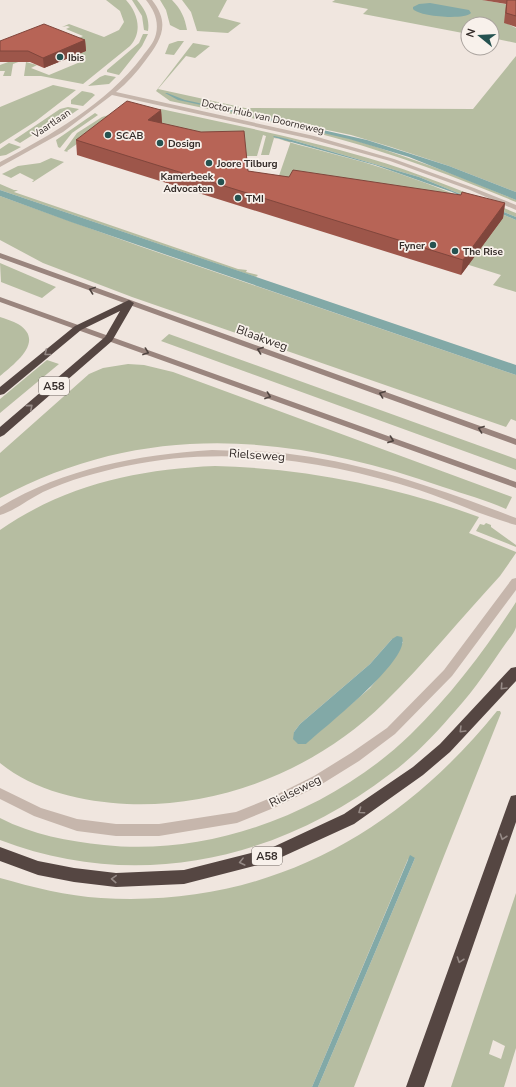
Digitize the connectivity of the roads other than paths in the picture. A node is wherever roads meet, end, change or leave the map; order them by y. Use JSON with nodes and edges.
{"nodes":[{"id":1,"x":149,"y":0,"type":"edge"},
{"id":2,"x":111,"y":93,"type":"junction"},
{"id":3,"x":0,"y":165,"type":"edge"},
{"id":4,"x":516,"y":208,"type":"edge"},
{"id":5,"x":0,"y":255,"type":"edge"},
{"id":6,"x":0,"y":299,"type":"edge"},
{"id":7,"x":129,"y":303,"type":"junction"},
{"id":8,"x":78,"y":328,"type":"junction"},
{"id":9,"x":109,"y":339,"type":"junction"},
{"id":10,"x":0,"y":392,"type":"edge"},
{"id":11,"x":0,"y":433,"type":"edge"},
{"id":12,"x":516,"y":442,"type":"edge"},
{"id":13,"x":516,"y":485,"type":"edge"},
{"id":14,"x":0,"y":512,"type":"edge"},
{"id":15,"x":516,"y":522,"type":"edge"},
{"id":16,"x":516,"y":582,"type":"edge"},
{"id":17,"x":516,"y":672,"type":"edge"},
{"id":18,"x":0,"y":793,"type":"edge"},
{"id":19,"x":516,"y":801,"type":"edge"},
{"id":20,"x":0,"y":854,"type":"edge"},
{"id":21,"x":415,"y":1087,"type":"edge"}],
"edges":[{"from":1,"to":2,"type":"street"},
{"from":2,"to":3,"type":"street","name":"Vaartlaan"},
{"from":2,"to":4,"type":"street","name":"Doctor Hub van Doorneweg"},
{"from":7,"to":5,"type":"main road","name":"Blaakweg","one_way":true},
{"from":6,"to":8,"type":"main road"},
{"from":7,"to":8,"type":"highway"},
{"from":7,"to":9,"type":"highway"},
{"from":12,"to":7,"type":"main road","name":"Blaakweg","one_way":true},
{"from":8,"to":9,"type":"main road"},
{"from":8,"to":10,"type":"highway","number":"A58","one_way":true},
{"from":11,"to":9,"type":"highway","number":"A58","one_way":true},
{"from":9,"to":13,"type":"main road","one_way":true},
{"from":14,"to":15,"type":"street","name":"Rielseweg"},
{"from":16,"to":18,"type":"street","name":"Rielseweg"},
{"from":17,"to":20,"type":"highway","number":"A58","one_way":true},
{"from":19,"to":21,"type":"highway","one_way":true}]}
